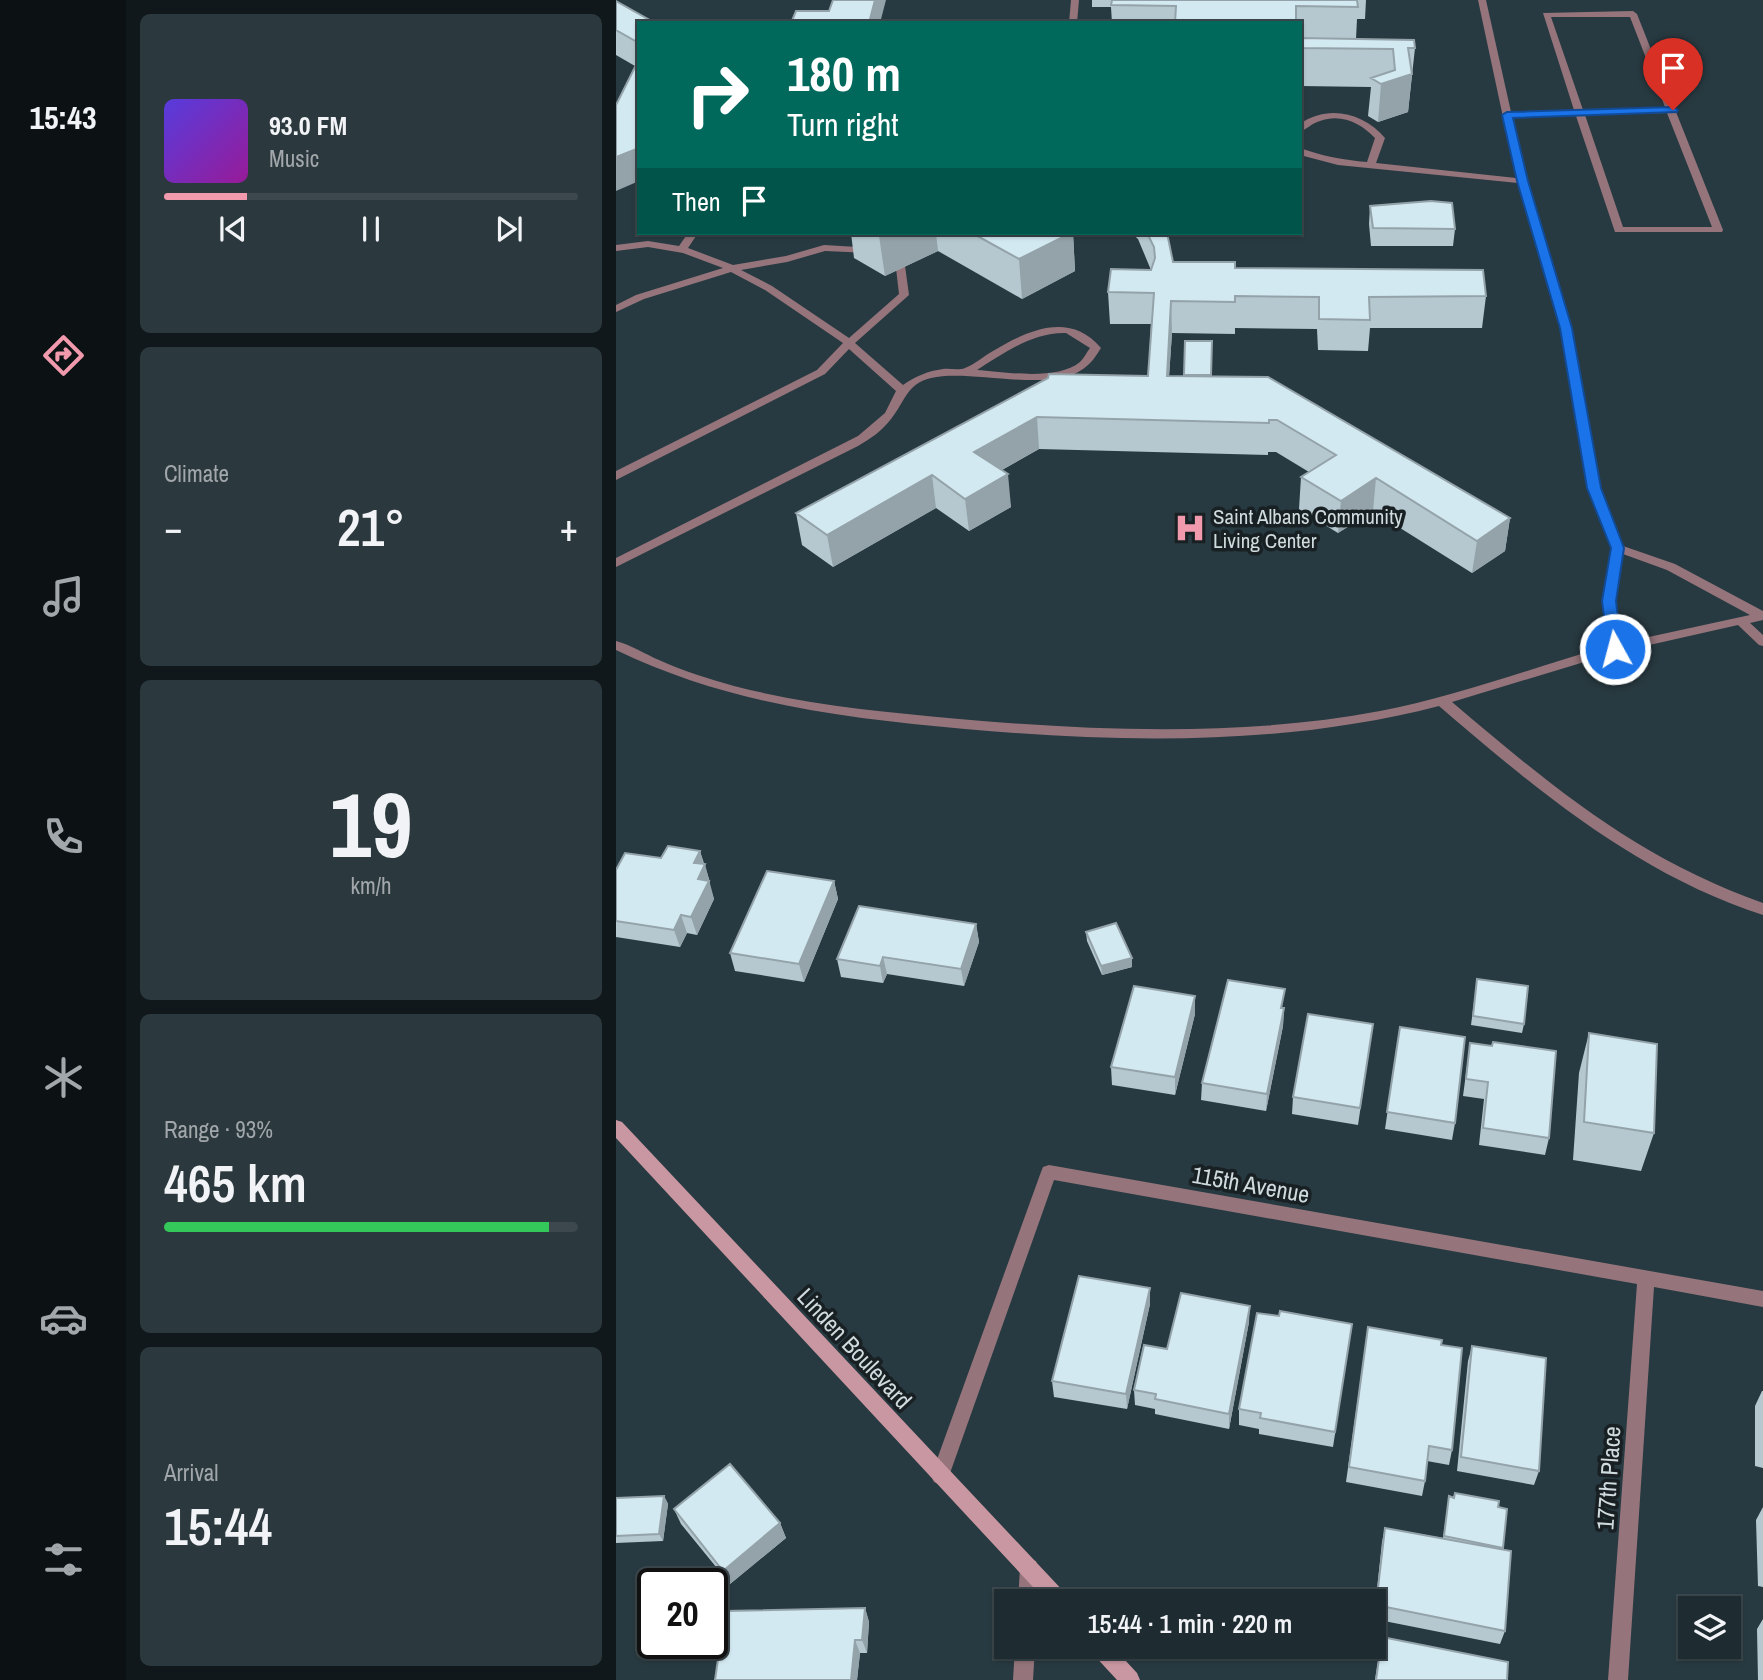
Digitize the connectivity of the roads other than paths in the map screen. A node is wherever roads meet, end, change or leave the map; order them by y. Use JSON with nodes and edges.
{"nodes":[{"id":1,"x":1075,"y":0,"type":"edge"},
{"id":2,"x":1482,"y":0,"type":"edge"},
{"id":3,"x":1073,"y":21,"type":"edge"},
{"id":4,"x":1673,"y":110,"type":"junction"},
{"id":5,"x":1581,"y":113,"type":"junction"},
{"id":6,"x":1507,"y":115,"type":"junction"},
{"id":7,"x":1302,"y":127,"type":"edge"},
{"id":8,"x":1302,"y":151,"type":"edge"},
{"id":9,"x":1370,"y":166,"type":"junction"},
{"id":10,"x":1522,"y":181,"type":"junction"},
{"id":11,"x":692,"y":235,"type":"edge"},
{"id":12,"x":616,"y":248,"type":"edge"},
{"id":13,"x":681,"y":250,"type":"junction"},
{"id":14,"x":872,"y":250,"type":"dead end"},
{"id":15,"x":734,"y":268,"type":"junction"},
{"id":16,"x":901,"y":268,"type":"dead end"},
{"id":17,"x":616,"y":309,"type":"edge"},
{"id":18,"x":848,"y":344,"type":"junction"},
{"id":19,"x":963,"y":374,"type":"junction"},
{"id":20,"x":902,"y":390,"type":"junction"},
{"id":21,"x":616,"y":476,"type":"edge"},
{"id":22,"x":1618,"y":548,"type":"junction"},
{"id":23,"x":616,"y":563,"type":"edge"},
{"id":24,"x":1762,"y":616,"type":"edge"},
{"id":25,"x":1741,"y":621,"type":"junction"},
{"id":26,"x":1763,"y":642,"type":"edge"},
{"id":27,"x":616,"y":645,"type":"edge"},
{"id":28,"x":1615,"y":649,"type":"junction"},
{"id":29,"x":1441,"y":700,"type":"junction"},
{"id":30,"x":1763,"y":909,"type":"edge"},
{"id":31,"x":616,"y":1127,"type":"edge"},
{"id":32,"x":1646,"y":1279,"type":"junction"},
{"id":33,"x":1763,"y":1299,"type":"edge"},
{"id":34,"x":940,"y":1476,"type":"junction"},
{"id":35,"x":1029,"y":1568,"type":"junction"},
{"id":36,"x":1028,"y":1589,"type":"edge"},
{"id":37,"x":1048,"y":1589,"type":"edge"},
{"id":38,"x":1024,"y":1659,"type":"edge"},
{"id":39,"x":1111,"y":1659,"type":"edge"},
{"id":40,"x":1023,"y":1680,"type":"edge"},
{"id":41,"x":1130,"y":1680,"type":"edge"},
{"id":42,"x":1618,"y":1680,"type":"edge"}],
"edges":[{"from":1,"to":3,"type":"street"},
{"from":2,"to":6,"type":"street"},
{"from":4,"to":5,"type":"street"},
{"from":4,"to":5,"type":"street"},
{"from":4,"to":5,"type":"street"},
{"from":5,"to":6,"type":"street"},
{"from":6,"to":10,"type":"street"},
{"from":7,"to":9,"type":"street"},
{"from":8,"to":9,"type":"street"},
{"from":9,"to":10,"type":"street"},
{"from":10,"to":22,"type":"street"},
{"from":11,"to":13,"type":"street"},
{"from":12,"to":13,"type":"street"},
{"from":13,"to":15,"type":"street"},
{"from":14,"to":15,"type":"street"},
{"from":15,"to":17,"type":"street"},
{"from":15,"to":18,"type":"street"},
{"from":16,"to":18,"type":"street"},
{"from":18,"to":20,"type":"street"},
{"from":18,"to":21,"type":"street"},
{"from":19,"to":19,"type":"street"},
{"from":19,"to":20,"type":"street"},
{"from":20,"to":23,"type":"street"},
{"from":22,"to":24,"type":"street"},
{"from":22,"to":28,"type":"street"},
{"from":24,"to":25,"type":"street"},
{"from":25,"to":26,"type":"street"},
{"from":25,"to":28,"type":"street"},
{"from":27,"to":29,"type":"street"},
{"from":28,"to":29,"type":"street"},
{"from":29,"to":30,"type":"street"},
{"from":31,"to":34,"type":"main road","name":"Linden Boulevard"},
{"from":32,"to":33,"type":"street","name":"115th Avenue"},
{"from":32,"to":34,"type":"street","name":"115th Avenue"},
{"from":32,"to":42,"type":"street","name":"177th Place"},
{"from":34,"to":35,"type":"main road","name":"Linden Boulevard"},
{"from":35,"to":36,"type":"street"},
{"from":35,"to":37,"type":"main road","name":"Linden Boulevard"},
{"from":38,"to":40,"type":"street"},
{"from":39,"to":41,"type":"main road"}]}
